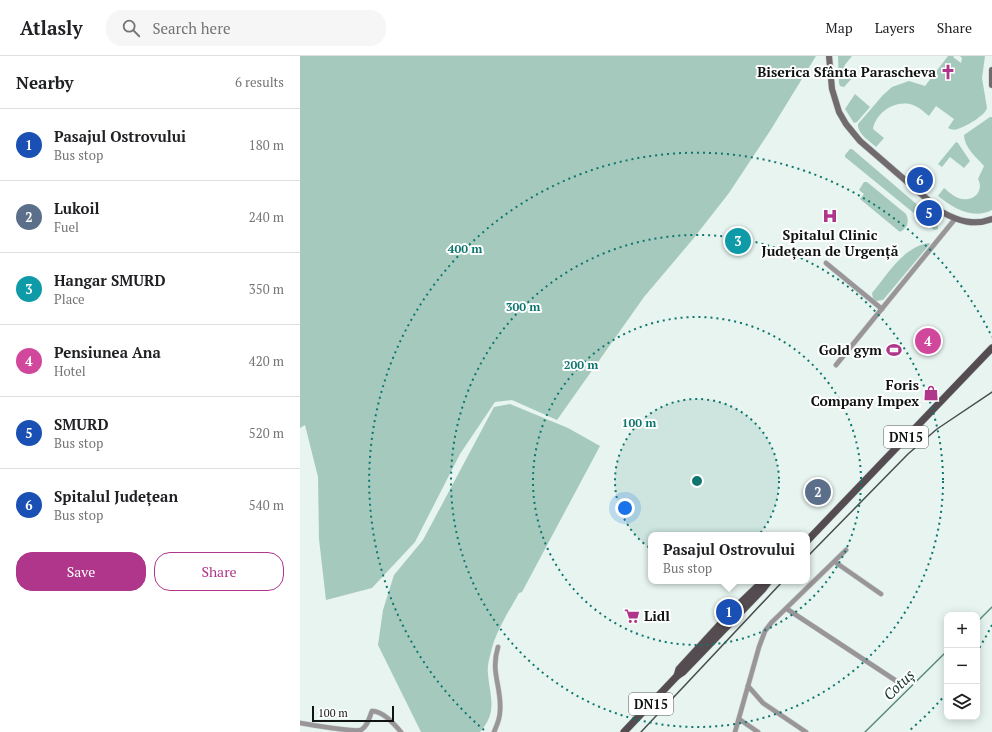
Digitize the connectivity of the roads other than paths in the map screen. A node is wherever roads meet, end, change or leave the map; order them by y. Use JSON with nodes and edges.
{"nodes":[{"id":1,"x":829,"y":56,"type":"edge"},
{"id":2,"x":992,"y":70,"type":"edge"},
{"id":3,"x":992,"y":85,"type":"edge"},
{"id":4,"x":955,"y":219,"type":"junction"},
{"id":5,"x":992,"y":219,"type":"edge"},
{"id":6,"x":826,"y":263,"type":"dead end"},
{"id":7,"x":882,"y":308,"type":"junction"},
{"id":8,"x":992,"y":348,"type":"edge"},
{"id":9,"x":836,"y":365,"type":"dead end"},
{"id":10,"x":810,"y":539,"type":"edge"},
{"id":11,"x":846,"y":550,"type":"dead end"},
{"id":12,"x":835,"y":562,"type":"junction"},
{"id":13,"x":767,"y":584,"type":"edge"},
{"id":14,"x":881,"y":594,"type":"dead end"},
{"id":15,"x":787,"y":609,"type":"junction"},
{"id":16,"x":498,"y":646,"type":"dead end"},
{"id":17,"x":748,"y":686,"type":"junction"},
{"id":18,"x":904,"y":686,"type":"dead end"},
{"id":19,"x":739,"y":719,"type":"junction"},
{"id":20,"x":300,"y":723,"type":"edge"},
{"id":21,"x":400,"y":732,"type":"edge"},
{"id":22,"x":494,"y":732,"type":"edge"},
{"id":23,"x":624,"y":732,"type":"edge"},
{"id":24,"x":735,"y":732,"type":"edge"},
{"id":25,"x":758,"y":732,"type":"edge"},
{"id":26,"x":806,"y":732,"type":"edge"}],
"edges":[{"from":1,"to":4,"type":"main road"},
{"from":2,"to":3,"type":"main road"},
{"from":4,"to":5,"type":"main road"},
{"from":4,"to":7,"type":"street"},
{"from":6,"to":7,"type":"street"},
{"from":7,"to":9,"type":"street"},
{"from":8,"to":10,"type":"main road","number":"DN15"},
{"from":11,"to":12,"type":"street"},
{"from":12,"to":14,"type":"street"},
{"from":12,"to":15,"type":"street"},
{"from":13,"to":23,"type":"main road","number":"DN15"},
{"from":15,"to":17,"type":"street"},
{"from":15,"to":18,"type":"street"},
{"from":16,"to":22,"type":"street"},
{"from":17,"to":19,"type":"street"},
{"from":17,"to":26,"type":"street"},
{"from":19,"to":24,"type":"street"},
{"from":19,"to":25,"type":"street"},
{"from":20,"to":21,"type":"street"}]}
